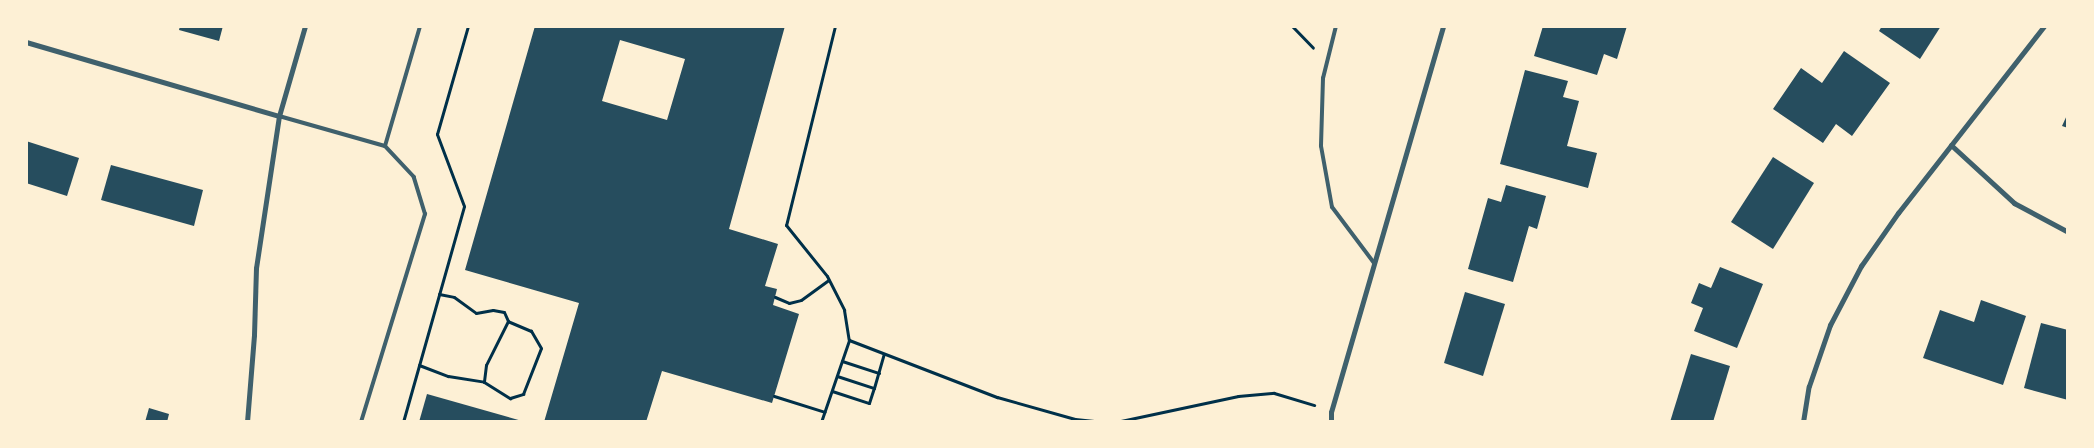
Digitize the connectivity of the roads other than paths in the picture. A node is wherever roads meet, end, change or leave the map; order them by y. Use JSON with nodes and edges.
{"nodes":[{"id":1,"x":305,"y":26,"type":"edge"},
{"id":2,"x":420,"y":26,"type":"edge"},
{"id":3,"x":1336,"y":26,"type":"edge"},
{"id":4,"x":1443,"y":26,"type":"edge"},
{"id":5,"x":2044,"y":26,"type":"edge"},
{"id":6,"x":26,"y":42,"type":"edge"},
{"id":7,"x":279,"y":116,"type":"junction"},
{"id":8,"x":385,"y":146,"type":"junction"},
{"id":9,"x":1951,"y":146,"type":"junction"},
{"id":10,"x":2068,"y":232,"type":"edge"},
{"id":11,"x":1374,"y":263,"type":"junction"},
{"id":12,"x":247,"y":422,"type":"edge"},
{"id":13,"x":361,"y":422,"type":"edge"},
{"id":14,"x":1331,"y":422,"type":"edge"},
{"id":15,"x":1804,"y":422,"type":"edge"}],
"edges":[{"from":1,"to":7,"type":"street"},
{"from":2,"to":8,"type":"lane"},
{"from":3,"to":11,"type":"lane"},
{"from":4,"to":11,"type":"street"},
{"from":5,"to":9,"type":"street"},
{"from":6,"to":7,"type":"street"},
{"from":7,"to":8,"type":"lane"},
{"from":7,"to":12,"type":"street"},
{"from":8,"to":13,"type":"lane"},
{"from":9,"to":10,"type":"street"},
{"from":9,"to":15,"type":"street"},
{"from":11,"to":14,"type":"street"}]}
